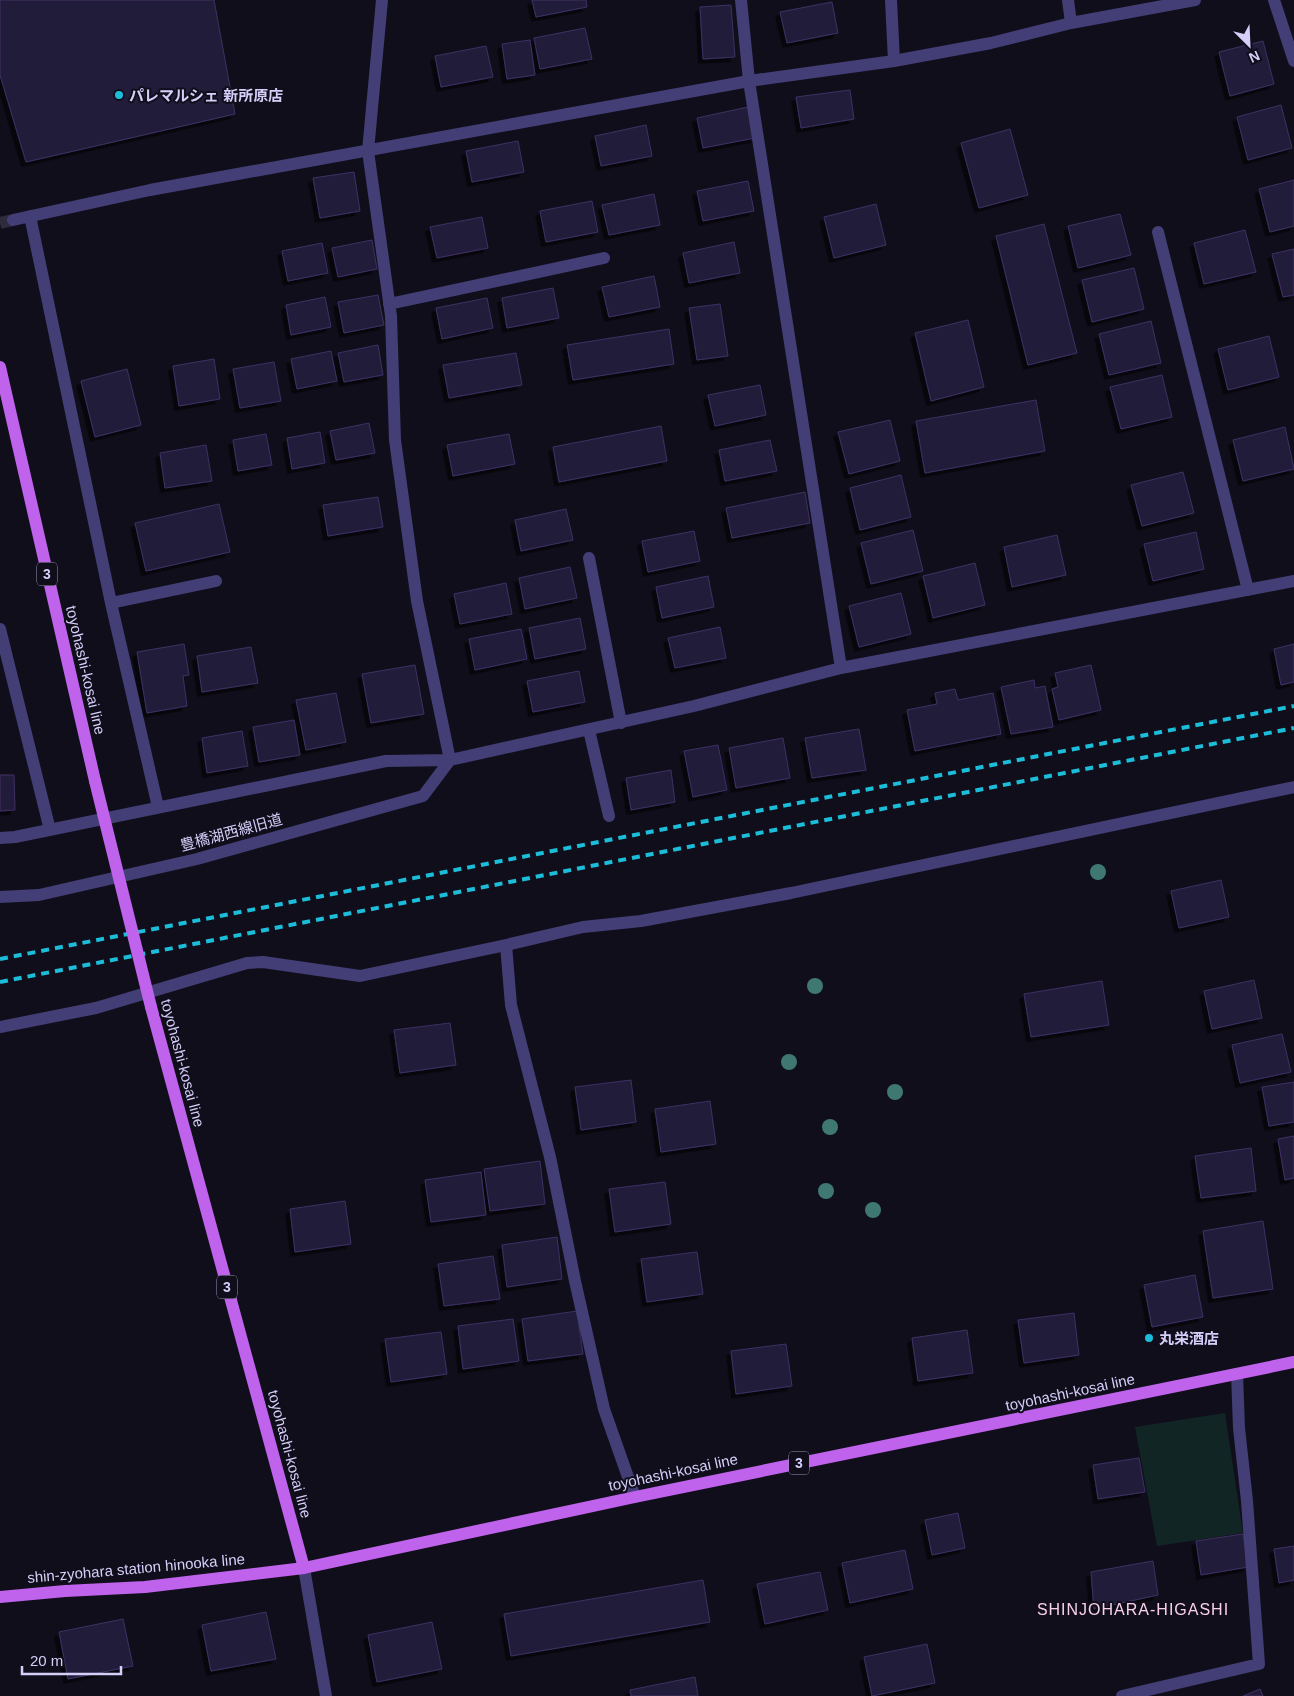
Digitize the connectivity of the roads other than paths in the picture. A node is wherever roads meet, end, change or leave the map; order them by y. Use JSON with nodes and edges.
{"nodes":[{"id":1,"x":382,"y":0,"type":"edge"},
{"id":2,"x":741,"y":0,"type":"edge"},
{"id":3,"x":891,"y":0,"type":"edge"},
{"id":4,"x":1068,"y":0,"type":"edge"},
{"id":5,"x":1195,"y":0,"type":"edge"},
{"id":6,"x":1274,"y":0,"type":"edge"},
{"id":7,"x":1071,"y":23,"type":"junction"},
{"id":8,"x":894,"y":61,"type":"junction"},
{"id":9,"x":1294,"y":61,"type":"edge"},
{"id":10,"x":749,"y":81,"type":"junction"},
{"id":11,"x":368,"y":152,"type":"junction"},
{"id":12,"x":30,"y":216,"type":"junction"},
{"id":13,"x":13,"y":220,"type":"tunnel mouth"},
{"id":14,"x":1158,"y":232,"type":"dead end"},
{"id":15,"x":604,"y":258,"type":"dead end"},
{"id":16,"x":389,"y":304,"type":"junction"},
{"id":17,"x":0,"y":367,"type":"edge"},
{"id":18,"x":589,"y":558,"type":"dead end"},
{"id":19,"x":216,"y":581,"type":"dead end"},
{"id":20,"x":1294,"y":581,"type":"edge"},
{"id":21,"x":1248,"y":590,"type":"junction"},
{"id":22,"x":111,"y":603,"type":"junction"},
{"id":23,"x":0,"y":629,"type":"edge"},
{"id":24,"x":840,"y":668,"type":"junction"},
{"id":25,"x":621,"y":723,"type":"junction"},
{"id":26,"x":589,"y":730,"type":"junction"},
{"id":27,"x":450,"y":760,"type":"junction"},
{"id":28,"x":1294,"y":787,"type":"edge"},
{"id":29,"x":158,"y":807,"type":"junction"},
{"id":30,"x":609,"y":816,"type":"dead end"},
{"id":31,"x":50,"y":830,"type":"junction"},
{"id":32,"x":0,"y":838,"type":"edge"},
{"id":33,"x":0,"y":897,"type":"edge"},
{"id":34,"x":506,"y":945,"type":"junction"},
{"id":35,"x":0,"y":1027,"type":"edge"},
{"id":36,"x":1294,"y":1362,"type":"edge"},
{"id":37,"x":1237,"y":1374,"type":"junction"},
{"id":38,"x":636,"y":1497,"type":"junction"},
{"id":39,"x":304,"y":1568,"type":"junction"},
{"id":40,"x":0,"y":1597,"type":"edge"},
{"id":41,"x":326,"y":1696,"type":"edge"},
{"id":42,"x":1122,"y":1696,"type":"edge"}],
"edges":[{"from":1,"to":11,"type":"street"},
{"from":2,"to":10,"type":"street"},
{"from":3,"to":8,"type":"street"},
{"from":4,"to":7,"type":"street"},
{"from":5,"to":7,"type":"street"},
{"from":6,"to":9,"type":"street"},
{"from":7,"to":8,"type":"street"},
{"from":8,"to":10,"type":"street"},
{"from":10,"to":11,"type":"street"},
{"from":10,"to":24,"type":"street"},
{"from":11,"to":12,"type":"street"},
{"from":11,"to":16,"type":"street"},
{"from":12,"to":13,"type":"street"},
{"from":12,"to":22,"type":"street"},
{"from":14,"to":21,"type":"street"},
{"from":15,"to":16,"type":"street"},
{"from":16,"to":27,"type":"street"},
{"from":17,"to":39,"type":"main road","name":"toyohashi-kosai line","number":"3","bridge":true},
{"from":18,"to":25,"type":"street"},
{"from":19,"to":22,"type":"street"},
{"from":20,"to":21,"type":"street"},
{"from":21,"to":24,"type":"street"},
{"from":22,"to":29,"type":"street"},
{"from":23,"to":31,"type":"street"},
{"from":24,"to":25,"type":"street"},
{"from":25,"to":26,"type":"street"},
{"from":26,"to":27,"type":"street"},
{"from":26,"to":30,"type":"street"},
{"from":27,"to":29,"type":"street"},
{"from":27,"to":33,"type":"street","name":"豊橋湖西線旧道"},
{"from":28,"to":34,"type":"street"},
{"from":29,"to":31,"type":"street"},
{"from":31,"to":32,"type":"street"},
{"from":34,"to":35,"type":"street"},
{"from":34,"to":38,"type":"street"},
{"from":36,"to":37,"type":"main road","name":"toyohashi-kosai line","number":"3"},
{"from":37,"to":38,"type":"main road","name":"toyohashi-kosai line","number":"3"},
{"from":37,"to":42,"type":"street"},
{"from":38,"to":39,"type":"main road","name":"toyohashi-kosai line","number":"3"},
{"from":39,"to":40,"type":"main road","name":"shin-zyohara station hinooka line"},
{"from":39,"to":41,"type":"street"}]}
